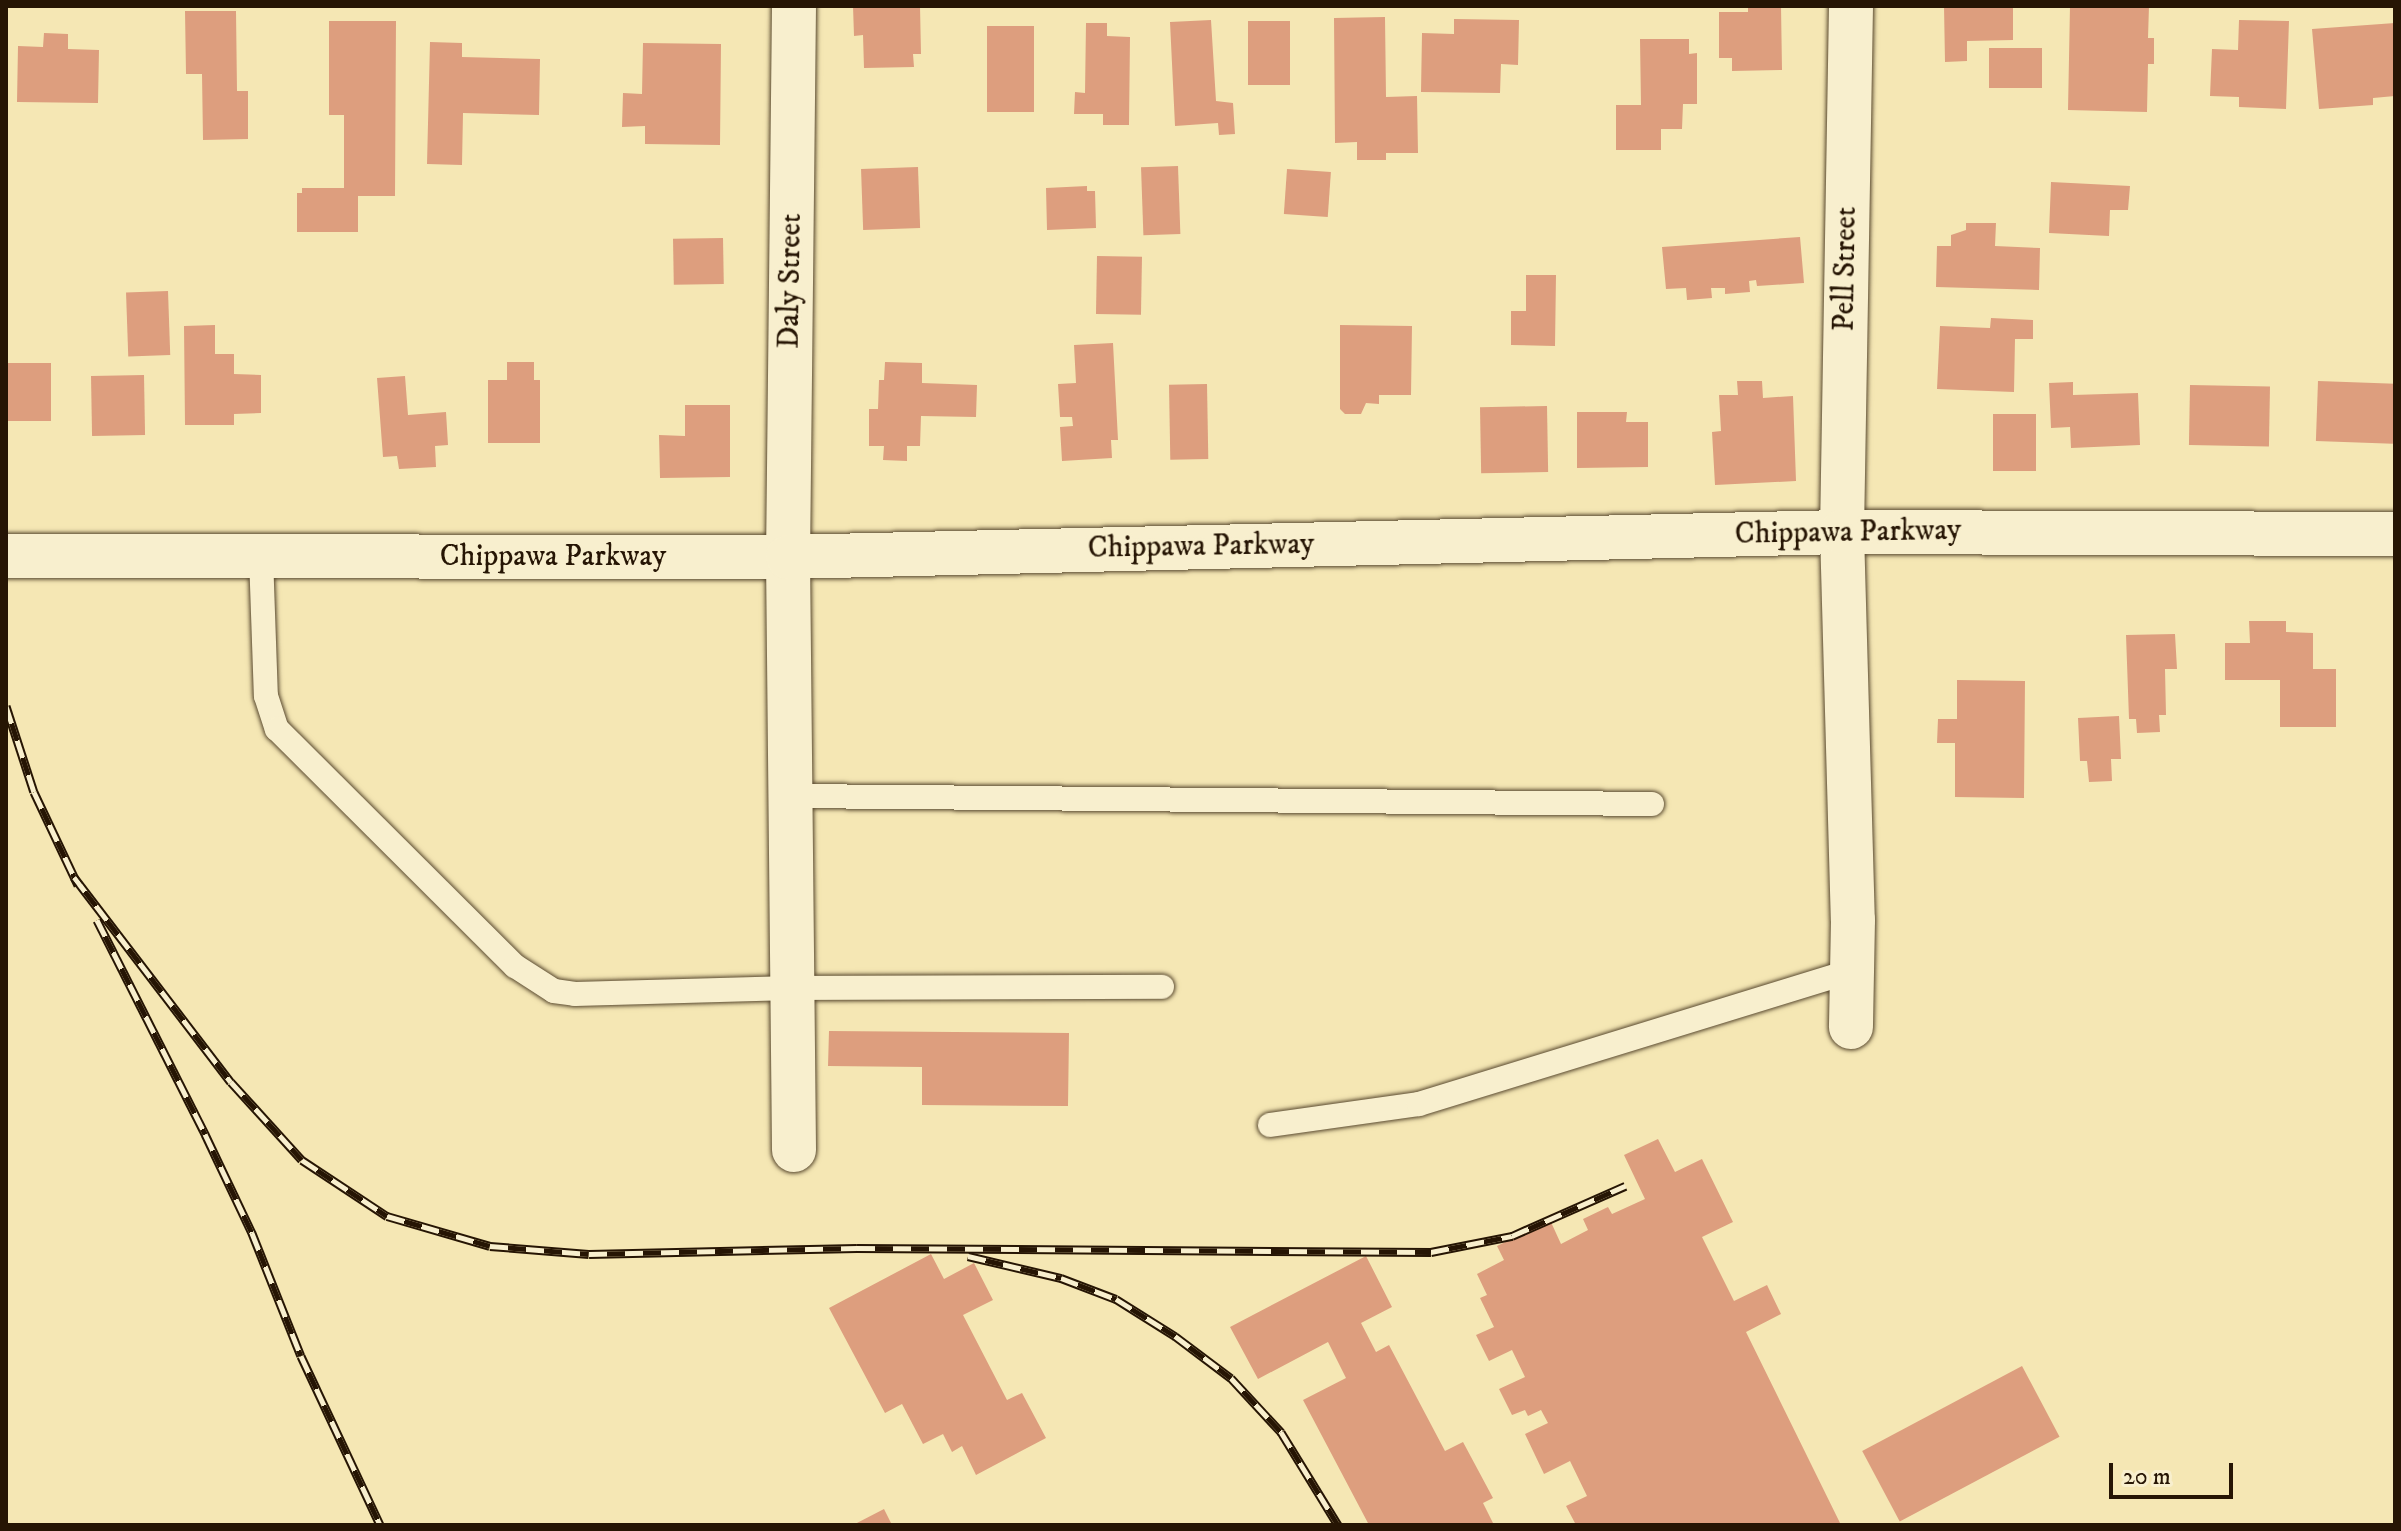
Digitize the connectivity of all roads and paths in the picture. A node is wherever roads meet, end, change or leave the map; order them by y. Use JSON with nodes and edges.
{"nodes":[{"id":1,"x":794,"y":6,"type":"edge"},
{"id":2,"x":1851,"y":6,"type":"edge"},
{"id":3,"x":1842,"y":532,"type":"junction"},
{"id":4,"x":2395,"y":534,"type":"edge"},
{"id":5,"x":6,"y":556,"type":"edge"},
{"id":6,"x":261,"y":556,"type":"junction"},
{"id":7,"x":788,"y":557,"type":"junction"},
{"id":8,"x":791,"y":796,"type":"junction"},
{"id":9,"x":1652,"y":804,"type":"dead end"},
{"id":10,"x":1852,"y":971,"type":"junction"},
{"id":11,"x":1162,"y":987,"type":"dead end"},
{"id":12,"x":792,"y":988,"type":"junction"},
{"id":13,"x":1851,"y":1027,"type":"dead end"},
{"id":14,"x":1270,"y":1125,"type":"dead end"},
{"id":15,"x":794,"y":1150,"type":"dead end"}],
"edges":[{"from":1,"to":7,"type":"street","name":"Daly Street"},
{"from":2,"to":3,"type":"street","name":"Pell Street"},
{"from":3,"to":4,"type":"street","name":"Chippawa Parkway"},
{"from":3,"to":7,"type":"street","name":"Chippawa Parkway"},
{"from":3,"to":10,"type":"street","name":"Pell Street"},
{"from":5,"to":6,"type":"street","name":"Chippawa Parkway"},
{"from":6,"to":7,"type":"street","name":"Chippawa Parkway"},
{"from":6,"to":12,"type":"lane"},
{"from":7,"to":8,"type":"street","name":"Daly Street"},
{"from":8,"to":9,"type":"lane"},
{"from":8,"to":12,"type":"street","name":"Daly Street"},
{"from":10,"to":13,"type":"street","name":"Pell Street"},
{"from":10,"to":14,"type":"lane"},
{"from":11,"to":12,"type":"lane"},
{"from":12,"to":15,"type":"street","name":"Daly Street"}]}
